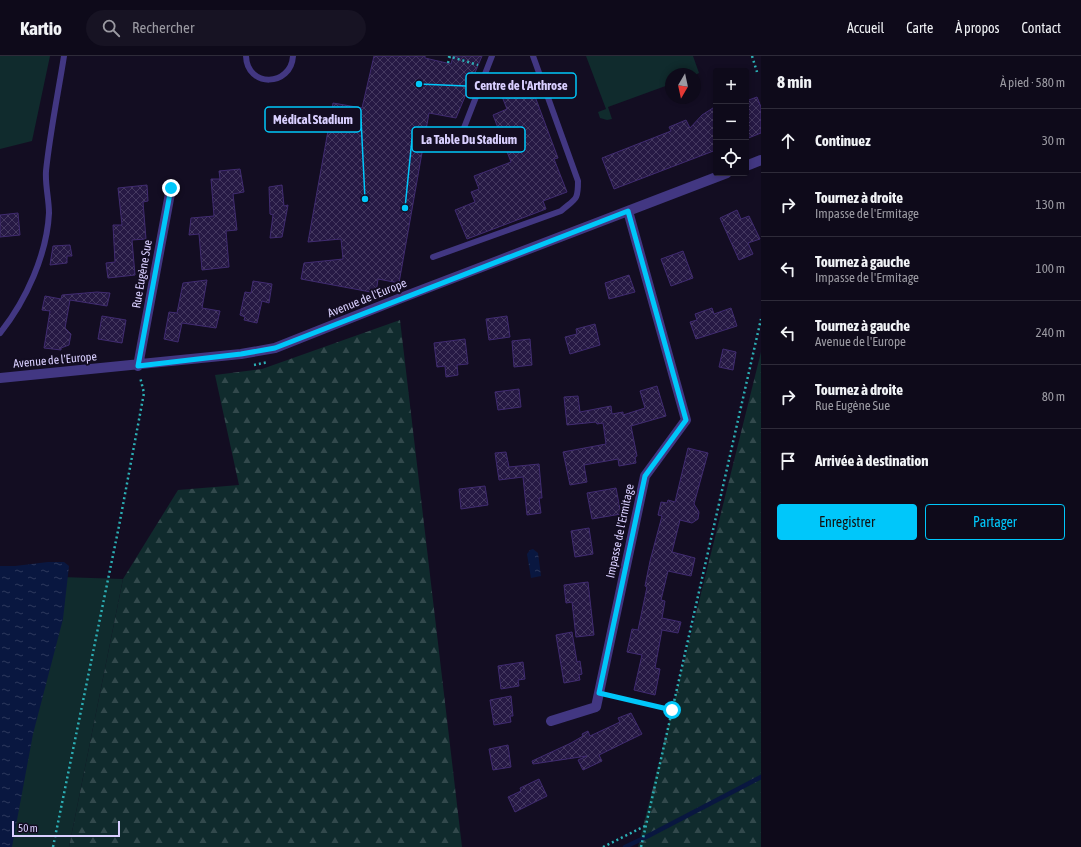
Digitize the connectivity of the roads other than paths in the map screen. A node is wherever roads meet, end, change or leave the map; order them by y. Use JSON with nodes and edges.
{"nodes":[{"id":1,"x":64,"y":56,"type":"edge"},
{"id":2,"x":246,"y":56,"type":"edge"},
{"id":3,"x":293,"y":56,"type":"edge"},
{"id":4,"x":492,"y":56,"type":"edge"},
{"id":5,"x":533,"y":56,"type":"edge"},
{"id":6,"x":432,"y":133,"type":"dead end"},
{"id":7,"x":761,"y":160,"type":"edge"},
{"id":8,"x":749,"y":165,"type":"edge"},
{"id":9,"x":719,"y":176,"type":"edge"},
{"id":10,"x":171,"y":188,"type":"dead end"},
{"id":11,"x":628,"y":211,"type":"junction"},
{"id":12,"x":433,"y":257,"type":"dead end"},
{"id":13,"x":0,"y":333,"type":"edge"},
{"id":14,"x":138,"y":366,"type":"junction"},
{"id":15,"x":0,"y":378,"type":"edge"},
{"id":16,"x":551,"y":721,"type":"dead end"}],
"edges":[{"from":1,"to":13,"type":"lane"},
{"from":2,"to":3,"type":"lane"},
{"from":4,"to":6,"type":"lane"},
{"from":5,"to":12,"type":"lane"},
{"from":7,"to":8,"type":"street"},
{"from":9,"to":11,"type":"street","name":"Avenue de l'Europe"},
{"from":10,"to":14,"type":"street","name":"Rue Eugène Sue"},
{"from":11,"to":14,"type":"street","name":"Avenue de l'Europe"},
{"from":11,"to":16,"type":"street","name":"Impasse de l'Ermitage"},
{"from":14,"to":15,"type":"street","name":"Avenue de l'Europe"}]}
